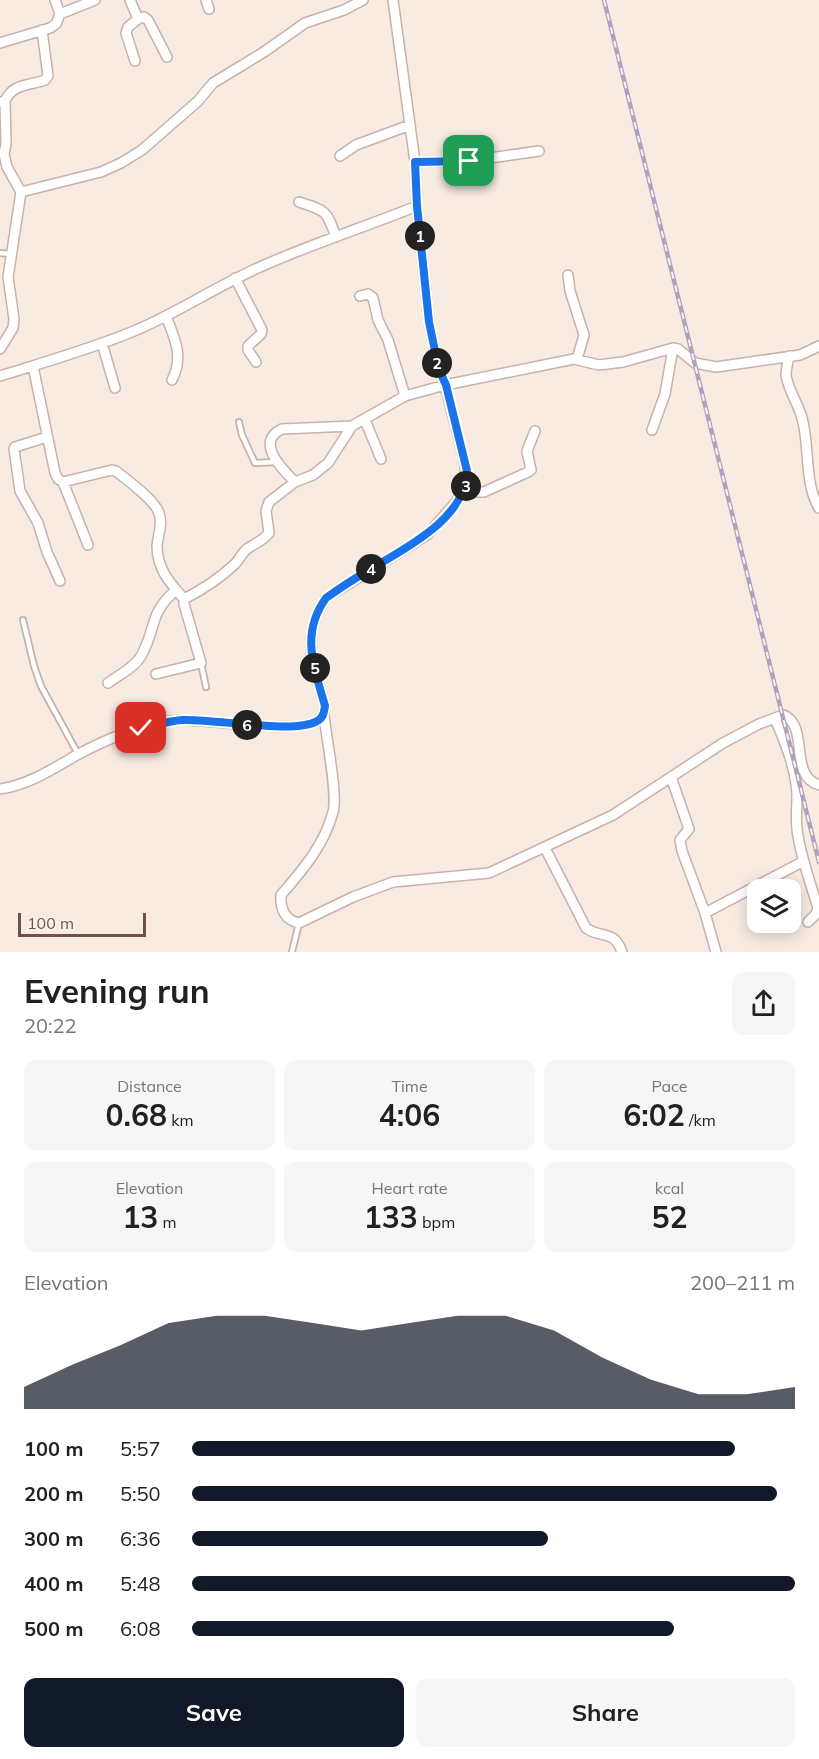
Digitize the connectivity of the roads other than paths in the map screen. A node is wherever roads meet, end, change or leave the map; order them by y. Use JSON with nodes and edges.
{"nodes":[{"id":1,"x":55,"y":0,"type":"edge"},
{"id":2,"x":95,"y":0,"type":"edge"},
{"id":3,"x":130,"y":0,"type":"edge"},
{"id":4,"x":363,"y":0,"type":"edge"},
{"id":5,"x":393,"y":0,"type":"edge"},
{"id":6,"x":60,"y":14,"type":"junction"},
{"id":7,"x":138,"y":19,"type":"junction"},
{"id":8,"x":42,"y":30,"type":"junction"},
{"id":9,"x":0,"y":43,"type":"edge"},
{"id":10,"x":167,"y":57,"type":"dead end"},
{"id":11,"x":135,"y":61,"type":"dead end"},
{"id":12,"x":3,"y":101,"type":"edge"},
{"id":13,"x":410,"y":125,"type":"junction"},
{"id":14,"x":539,"y":151,"type":"dead end"},
{"id":15,"x":340,"y":156,"type":"dead end"},
{"id":16,"x":415,"y":162,"type":"junction"},
{"id":17,"x":21,"y":192,"type":"junction"},
{"id":18,"x":299,"y":202,"type":"dead end"},
{"id":19,"x":417,"y":206,"type":"junction"},
{"id":20,"x":336,"y":237,"type":"junction"},
{"id":21,"x":0,"y":253,"type":"edge"},
{"id":22,"x":11,"y":254,"type":"junction"},
{"id":23,"x":568,"y":275,"type":"dead end"},
{"id":24,"x":236,"y":278,"type":"junction"},
{"id":25,"x":360,"y":296,"type":"dead end"},
{"id":26,"x":166,"y":316,"type":"junction"},
{"id":27,"x":102,"y":343,"type":"junction"},
{"id":28,"x":819,"y":346,"type":"edge"},
{"id":29,"x":673,"y":348,"type":"junction"},
{"id":30,"x":0,"y":349,"type":"edge"},
{"id":31,"x":789,"y":356,"type":"junction"},
{"id":32,"x":577,"y":359,"type":"junction"},
{"id":33,"x":256,"y":362,"type":"dead end"},
{"id":34,"x":33,"y":366,"type":"junction"},
{"id":35,"x":0,"y":376,"type":"edge"},
{"id":36,"x":172,"y":380,"type":"dead end"},
{"id":37,"x":446,"y":385,"type":"junction"},
{"id":38,"x":115,"y":388,"type":"dead end"},
{"id":39,"x":405,"y":396,"type":"junction"},
{"id":40,"x":365,"y":420,"type":"junction"},
{"id":41,"x":239,"y":422,"type":"dead end"},
{"id":42,"x":352,"y":426,"type":"junction"},
{"id":43,"x":652,"y":430,"type":"dead end"},
{"id":44,"x":535,"y":431,"type":"dead end"},
{"id":45,"x":47,"y":437,"type":"junction"},
{"id":46,"x":381,"y":459,"type":"dead end"},
{"id":47,"x":276,"y":462,"type":"junction"},
{"id":48,"x":63,"y":482,"type":"junction"},
{"id":49,"x":295,"y":482,"type":"junction"},
{"id":50,"x":466,"y":485,"type":"junction"},
{"id":51,"x":819,"y":508,"type":"edge"},
{"id":52,"x":88,"y":544,"type":"dead end"},
{"id":53,"x":60,"y":581,"type":"dead end"},
{"id":54,"x":176,"y":590,"type":"junction"},
{"id":55,"x":184,"y":598,"type":"junction"},
{"id":56,"x":23,"y":620,"type":"dead end"},
{"id":57,"x":201,"y":663,"type":"junction"},
{"id":58,"x":156,"y":674,"type":"dead end"},
{"id":59,"x":108,"y":683,"type":"dead end"},
{"id":60,"x":206,"y":687,"type":"dead end"},
{"id":61,"x":324,"y":715,"type":"junction"},
{"id":62,"x":775,"y":719,"type":"junction"},
{"id":63,"x":78,"y":754,"type":"junction"},
{"id":64,"x":671,"y":777,"type":"junction"},
{"id":65,"x":819,"y":785,"type":"edge"},
{"id":66,"x":0,"y":789,"type":"edge"},
{"id":67,"x":545,"y":848,"type":"junction"},
{"id":68,"x":804,"y":861,"type":"junction"},
{"id":69,"x":705,"y":913,"type":"junction"},
{"id":70,"x":808,"y":921,"type":"dead end"},
{"id":71,"x":299,"y":923,"type":"junction"},
{"id":72,"x":292,"y":952,"type":"edge"},
{"id":73,"x":622,"y":952,"type":"edge"},
{"id":74,"x":716,"y":952,"type":"edge"}],
"edges":[{"from":1,"to":6,"type":"street"},
{"from":2,"to":6,"type":"street"},
{"from":3,"to":7,"type":"street"},
{"from":4,"to":17,"type":"street"},
{"from":5,"to":13,"type":"street"},
{"from":6,"to":8,"type":"street"},
{"from":7,"to":10,"type":"street"},
{"from":7,"to":11,"type":"street"},
{"from":8,"to":9,"type":"street"},
{"from":8,"to":12,"type":"street"},
{"from":12,"to":17,"type":"street"},
{"from":13,"to":15,"type":"street"},
{"from":13,"to":16,"type":"street"},
{"from":14,"to":16,"type":"street"},
{"from":16,"to":19,"type":"street"},
{"from":17,"to":22,"type":"street"},
{"from":18,"to":20,"type":"street"},
{"from":19,"to":20,"type":"street"},
{"from":19,"to":37,"type":"street"},
{"from":20,"to":24,"type":"street"},
{"from":21,"to":22,"type":"lane"},
{"from":22,"to":30,"type":"street"},
{"from":23,"to":32,"type":"street"},
{"from":24,"to":26,"type":"street"},
{"from":24,"to":33,"type":"street"},
{"from":25,"to":39,"type":"street"},
{"from":26,"to":27,"type":"street"},
{"from":26,"to":36,"type":"street"},
{"from":27,"to":34,"type":"street"},
{"from":27,"to":38,"type":"street"},
{"from":28,"to":31,"type":"street"},
{"from":29,"to":31,"type":"street"},
{"from":29,"to":32,"type":"street"},
{"from":29,"to":43,"type":"street"},
{"from":31,"to":51,"type":"street"},
{"from":32,"to":37,"type":"street"},
{"from":34,"to":35,"type":"street"},
{"from":34,"to":45,"type":"street"},
{"from":37,"to":39,"type":"street"},
{"from":37,"to":50,"type":"street"},
{"from":39,"to":40,"type":"street"},
{"from":40,"to":42,"type":"street"},
{"from":40,"to":46,"type":"street"},
{"from":41,"to":47,"type":"lane"},
{"from":42,"to":47,"type":"street"},
{"from":42,"to":49,"type":"street"},
{"from":44,"to":50,"type":"street"},
{"from":45,"to":48,"type":"street"},
{"from":45,"to":53,"type":"street"},
{"from":47,"to":49,"type":"street"},
{"from":48,"to":52,"type":"street"},
{"from":48,"to":54,"type":"street"},
{"from":49,"to":55,"type":"street"},
{"from":50,"to":61,"type":"street"},
{"from":54,"to":55,"type":"street"},
{"from":54,"to":59,"type":"street"},
{"from":55,"to":57,"type":"street"},
{"from":56,"to":63,"type":"lane"},
{"from":57,"to":58,"type":"street"},
{"from":57,"to":60,"type":"lane"},
{"from":61,"to":63,"type":"street"},
{"from":61,"to":71,"type":"street"},
{"from":62,"to":64,"type":"street"},
{"from":62,"to":65,"type":"street"},
{"from":62,"to":68,"type":"street"},
{"from":63,"to":66,"type":"street"},
{"from":64,"to":67,"type":"street"},
{"from":64,"to":69,"type":"street"},
{"from":67,"to":71,"type":"street"},
{"from":67,"to":73,"type":"street"},
{"from":68,"to":69,"type":"street"},
{"from":68,"to":70,"type":"street"},
{"from":69,"to":74,"type":"street"},
{"from":71,"to":72,"type":"lane"}]}
